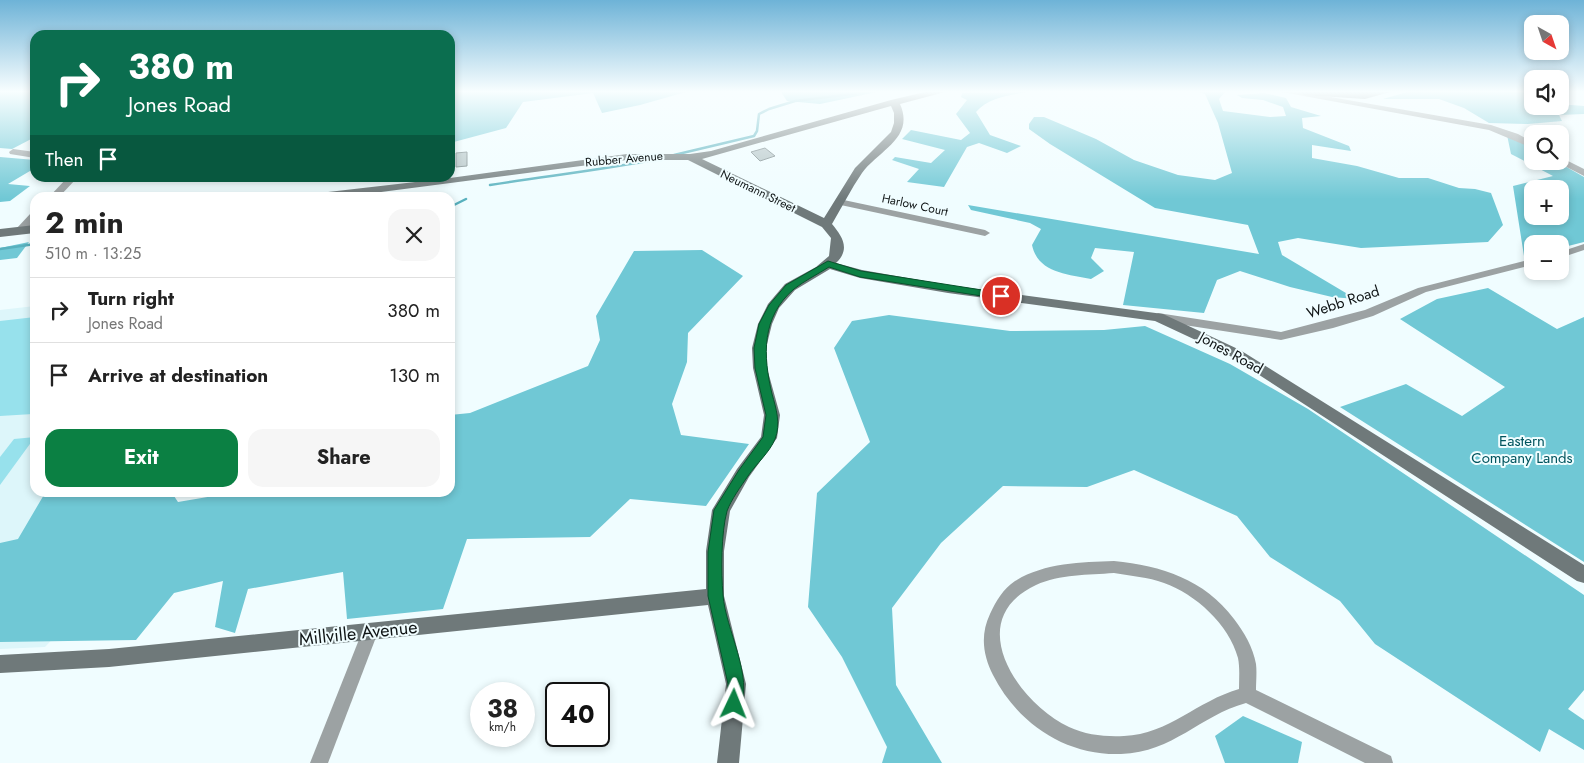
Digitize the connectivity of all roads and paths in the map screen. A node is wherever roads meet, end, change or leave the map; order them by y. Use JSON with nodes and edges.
{"nodes":[{"id":1,"x":804,"y":128,"type":"edge"},
{"id":2,"x":898,"y":128,"type":"edge"},
{"id":3,"x":1489,"y":128,"type":"edge"},
{"id":4,"x":1524,"y":140,"type":"edge"},
{"id":5,"x":13,"y":152,"type":"dead end"},
{"id":6,"x":30,"y":154,"type":"edge"},
{"id":7,"x":687,"y":157,"type":"junction"},
{"id":8,"x":1569,"y":165,"type":"edge"},
{"id":9,"x":1584,"y":173,"type":"edge"},
{"id":10,"x":455,"y":180,"type":"edge"},
{"id":11,"x":68,"y":182,"type":"edge"},
{"id":12,"x":435,"y":182,"type":"edge"},
{"id":13,"x":58,"y":192,"type":"edge"},
{"id":14,"x":352,"y":192,"type":"edge"},
{"id":15,"x":839,"y":202,"type":"junction"},
{"id":16,"x":30,"y":220,"type":"edge"},
{"id":17,"x":826,"y":224,"type":"junction"},
{"id":18,"x":30,"y":229,"type":"edge"},
{"id":19,"x":20,"y":230,"type":"junction"},
{"id":20,"x":0,"y":233,"type":"edge"},
{"id":21,"x":985,"y":233,"type":"dead end"},
{"id":22,"x":1584,"y":247,"type":"edge"},
{"id":23,"x":1569,"y":252,"type":"edge"},
{"id":24,"x":828,"y":264,"type":"junction"},
{"id":25,"x":1524,"y":264,"type":"edge"},
{"id":26,"x":1158,"y":317,"type":"junction"},
{"id":27,"x":1584,"y":575,"type":"edge"},
{"id":28,"x":715,"y":596,"type":"junction"},
{"id":29,"x":370,"y":632,"type":"junction"},
{"id":30,"x":0,"y":664,"type":"edge"},
{"id":31,"x":1247,"y":695,"type":"junction"},
{"id":32,"x":319,"y":763,"type":"edge"},
{"id":33,"x":728,"y":763,"type":"edge"},
{"id":34,"x":1384,"y":763,"type":"edge"}],
"edges":[{"from":1,"to":7,"type":"street","name":"Rubber Avenue"},
{"from":2,"to":15,"type":"street"},
{"from":3,"to":4,"type":"street"},
{"from":5,"to":6,"type":"street"},
{"from":7,"to":10,"type":"street","name":"Rubber Avenue"},
{"from":7,"to":17,"type":"street","name":"Neumann Street"},
{"from":8,"to":9,"type":"street"},
{"from":11,"to":13,"type":"street"},
{"from":12,"to":14,"type":"street","name":"Rubber Avenue"},
{"from":15,"to":17,"type":"street"},
{"from":15,"to":21,"type":"street","name":"Harlow Court"},
{"from":16,"to":19,"type":"street"},
{"from":17,"to":24,"type":"street"},
{"from":18,"to":19,"type":"street"},
{"from":19,"to":20,"type":"street"},
{"from":22,"to":23,"type":"street"},
{"from":24,"to":26,"type":"street","name":"Jones Road"},
{"from":24,"to":28,"type":"street"},
{"from":25,"to":26,"type":"street","name":"Webb Road"},
{"from":26,"to":27,"type":"street","name":"Jones Road"},
{"from":28,"to":29,"type":"street","name":"Millville Avenue"},
{"from":28,"to":33,"type":"street"},
{"from":29,"to":30,"type":"street","name":"Millville Avenue"},
{"from":29,"to":32,"type":"street"},
{"from":31,"to":31,"type":"street"},
{"from":31,"to":34,"type":"street"}]}
